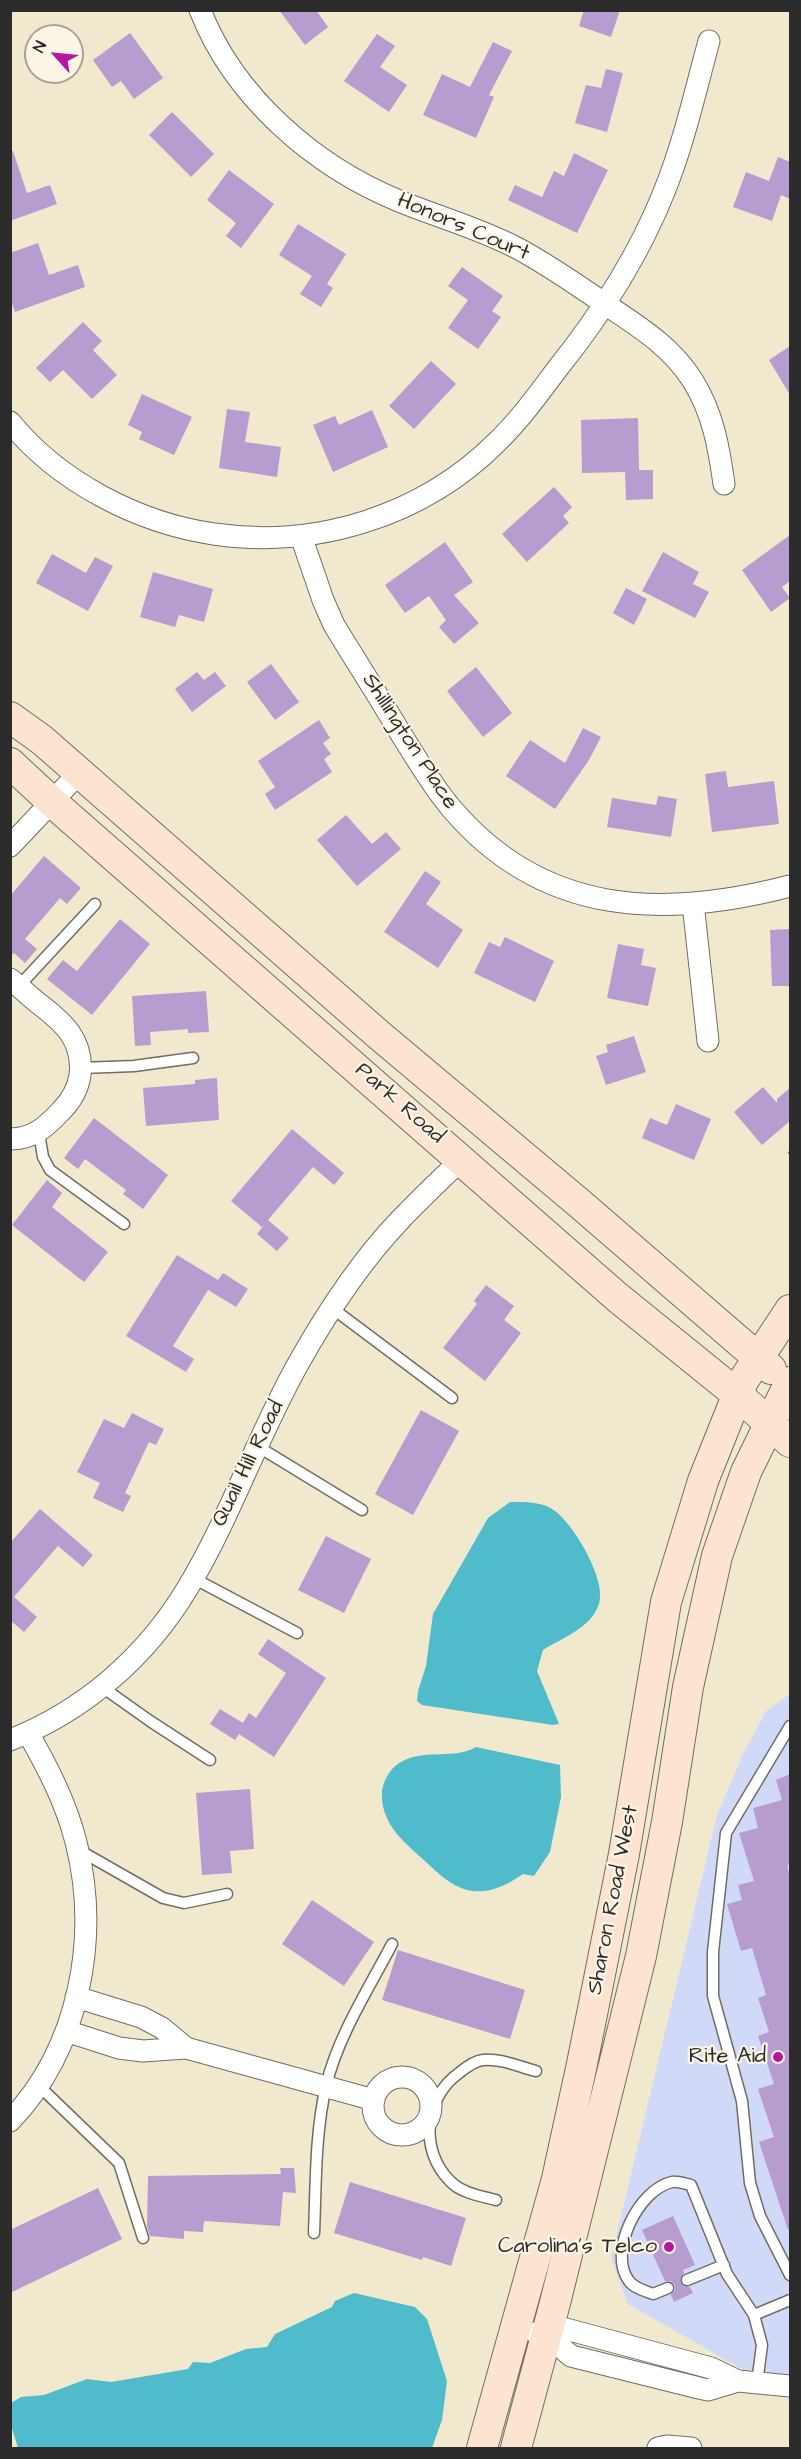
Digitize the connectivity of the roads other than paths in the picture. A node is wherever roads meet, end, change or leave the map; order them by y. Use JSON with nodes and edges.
{"nodes":[{"id":1,"x":200,"y":10,"type":"edge"},
{"id":2,"x":709,"y":41,"type":"dead end"},
{"id":3,"x":606,"y":304,"type":"junction"},
{"id":4,"x":10,"y":422,"type":"edge"},
{"id":5,"x":724,"y":484,"type":"dead end"},
{"id":6,"x":301,"y":536,"type":"junction"},
{"id":7,"x":10,"y":717,"type":"edge"},
{"id":8,"x":10,"y":763,"type":"edge"},
{"id":9,"x":79,"y":773,"type":"junction"},
{"id":10,"x":52,"y":802,"type":"junction"},
{"id":11,"x":10,"y":846,"type":"edge"},
{"id":12,"x":790,"y":886,"type":"edge"},
{"id":13,"x":693,"y":903,"type":"junction"},
{"id":14,"x":95,"y":904,"type":"dead end"},
{"id":15,"x":15,"y":982,"type":"edge"},
{"id":16,"x":708,"y":1041,"type":"dead end"},
{"id":17,"x":193,"y":1058,"type":"dead end"},
{"id":18,"x":81,"y":1068,"type":"junction"},
{"id":19,"x":39,"y":1133,"type":"junction"},
{"id":20,"x":10,"y":1139,"type":"edge"},
{"id":21,"x":462,"y":1159,"type":"junction"},
{"id":22,"x":124,"y":1224,"type":"dead end"},
{"id":23,"x":333,"y":1308,"type":"junction"},
{"id":24,"x":790,"y":1310,"type":"edge"},
{"id":25,"x":757,"y":1357,"type":"junction"},
{"id":26,"x":790,"y":1384,"type":"edge"},
{"id":27,"x":738,"y":1395,"type":"junction"},
{"id":28,"x":452,"y":1398,"type":"dead end"},
{"id":29,"x":780,"y":1432,"type":"edge"},
{"id":30,"x":257,"y":1446,"type":"junction"},
{"id":31,"x":362,"y":1510,"type":"dead end"},
{"id":32,"x":193,"y":1578,"type":"junction"},
{"id":33,"x":297,"y":1632,"type":"dead end"},
{"id":34,"x":102,"y":1686,"type":"junction"},
{"id":35,"x":790,"y":1726,"type":"edge"},
{"id":36,"x":19,"y":1737,"type":"edge"},
{"id":37,"x":210,"y":1760,"type":"dead end"},
{"id":38,"x":77,"y":1849,"type":"junction"},
{"id":39,"x":227,"y":1894,"type":"dead end"},
{"id":40,"x":392,"y":1944,"type":"dead end"},
{"id":41,"x":76,"y":1997,"type":"junction"},
{"id":42,"x":66,"y":2031,"type":"junction"},
{"id":43,"x":186,"y":2048,"type":"junction"},
{"id":44,"x":537,"y":2071,"type":"dead end"},
{"id":45,"x":38,"y":2085,"type":"junction"},
{"id":46,"x":326,"y":2086,"type":"junction"},
{"id":47,"x":374,"y":2100,"type":"junction"},
{"id":48,"x":430,"y":2113,"type":"junction"},
{"id":49,"x":10,"y":2121,"type":"edge"},
{"id":50,"x":496,"y":2200,"type":"dead end"},
{"id":51,"x":314,"y":2233,"type":"dead end"},
{"id":52,"x":142,"y":2238,"type":"dead end"},
{"id":53,"x":724,"y":2265,"type":"junction"},
{"id":54,"x":790,"y":2275,"type":"edge"},
{"id":55,"x":687,"y":2280,"type":"dead end"},
{"id":56,"x":668,"y":2288,"type":"dead end"},
{"id":57,"x":790,"y":2300,"type":"edge"},
{"id":58,"x":754,"y":2315,"type":"junction"},
{"id":59,"x":516,"y":2330,"type":"junction"},
{"id":60,"x":546,"y":2334,"type":"junction"},
{"id":61,"x":748,"y":2382,"type":"junction"},
{"id":62,"x":790,"y":2386,"type":"edge"},
{"id":63,"x":482,"y":2448,"type":"edge"},
{"id":64,"x":516,"y":2448,"type":"edge"},
{"id":65,"x":658,"y":2448,"type":"edge"},
{"id":66,"x":691,"y":2448,"type":"edge"}],
"edges":[{"from":1,"to":3,"type":"street","name":"Honors Court"},
{"from":2,"to":3,"type":"street"},
{"from":3,"to":5,"type":"street","name":"Honors Court"},
{"from":3,"to":6,"type":"street"},
{"from":4,"to":6,"type":"street"},
{"from":6,"to":13,"type":"street","name":"Shillington Place"},
{"from":7,"to":9,"type":"main road","name":"Park Road"},
{"from":8,"to":10,"type":"main road","name":"Park Road"},
{"from":9,"to":10,"type":"street"},
{"from":9,"to":25,"type":"main road","name":"Park Road"},
{"from":10,"to":11,"type":"street"},
{"from":10,"to":21,"type":"main road","name":"Park Road"},
{"from":12,"to":13,"type":"street","name":"Shillington Place"},
{"from":13,"to":16,"type":"street"},
{"from":14,"to":15,"type":"lane"},
{"from":15,"to":18,"type":"street"},
{"from":17,"to":18,"type":"lane"},
{"from":18,"to":19,"type":"street"},
{"from":19,"to":20,"type":"street"},
{"from":19,"to":22,"type":"lane"},
{"from":21,"to":23,"type":"street","name":"Quail Hill Road"},
{"from":21,"to":27,"type":"main road","name":"Park Road"},
{"from":23,"to":28,"type":"lane"},
{"from":23,"to":30,"type":"street","name":"Quail Hill Road"},
{"from":24,"to":25,"type":"main road","name":"Sharon Road West"},
{"from":25,"to":26,"type":"main road","name":"Park Road"},
{"from":25,"to":27,"type":"main road","name":"Sharon Road West"},
{"from":26,"to":29,"type":"main road","name":"Sharon Road West"},
{"from":27,"to":29,"type":"main road","name":"Park Road"},
{"from":27,"to":59,"type":"main road","name":"Sharon Road West"},
{"from":29,"to":60,"type":"main road","name":"Sharon Road West"},
{"from":30,"to":31,"type":"lane"},
{"from":30,"to":32,"type":"street","name":"Quail Hill Road"},
{"from":32,"to":33,"type":"lane"},
{"from":32,"to":34,"type":"street","name":"Quail Hill Road"},
{"from":34,"to":36,"type":"street","name":"Quail Hill Road"},
{"from":34,"to":37,"type":"lane"},
{"from":35,"to":54,"type":"lane"},
{"from":36,"to":38,"type":"street"},
{"from":38,"to":39,"type":"lane"},
{"from":38,"to":41,"type":"street"},
{"from":40,"to":46,"type":"lane"},
{"from":41,"to":42,"type":"street"},
{"from":41,"to":43,"type":"street"},
{"from":42,"to":43,"type":"street"},
{"from":42,"to":45,"type":"street"},
{"from":43,"to":46,"type":"street"},
{"from":44,"to":48,"type":"lane"},
{"from":45,"to":49,"type":"street"},
{"from":45,"to":52,"type":"lane"},
{"from":46,"to":47,"type":"street"},
{"from":46,"to":51,"type":"lane"},
{"from":47,"to":48,"type":"street"},
{"from":47,"to":48,"type":"street"},
{"from":48,"to":50,"type":"lane"},
{"from":53,"to":55,"type":"lane"},
{"from":53,"to":56,"type":"lane"},
{"from":53,"to":58,"type":"lane"},
{"from":57,"to":58,"type":"lane"},
{"from":58,"to":61,"type":"lane"},
{"from":59,"to":60,"type":"street"},
{"from":59,"to":63,"type":"main road","name":"Sharon Road West"},
{"from":60,"to":61,"type":"street"},
{"from":60,"to":64,"type":"main road","name":"Sharon Road West"},
{"from":61,"to":62,"type":"street"},
{"from":65,"to":66,"type":"street"}]}
